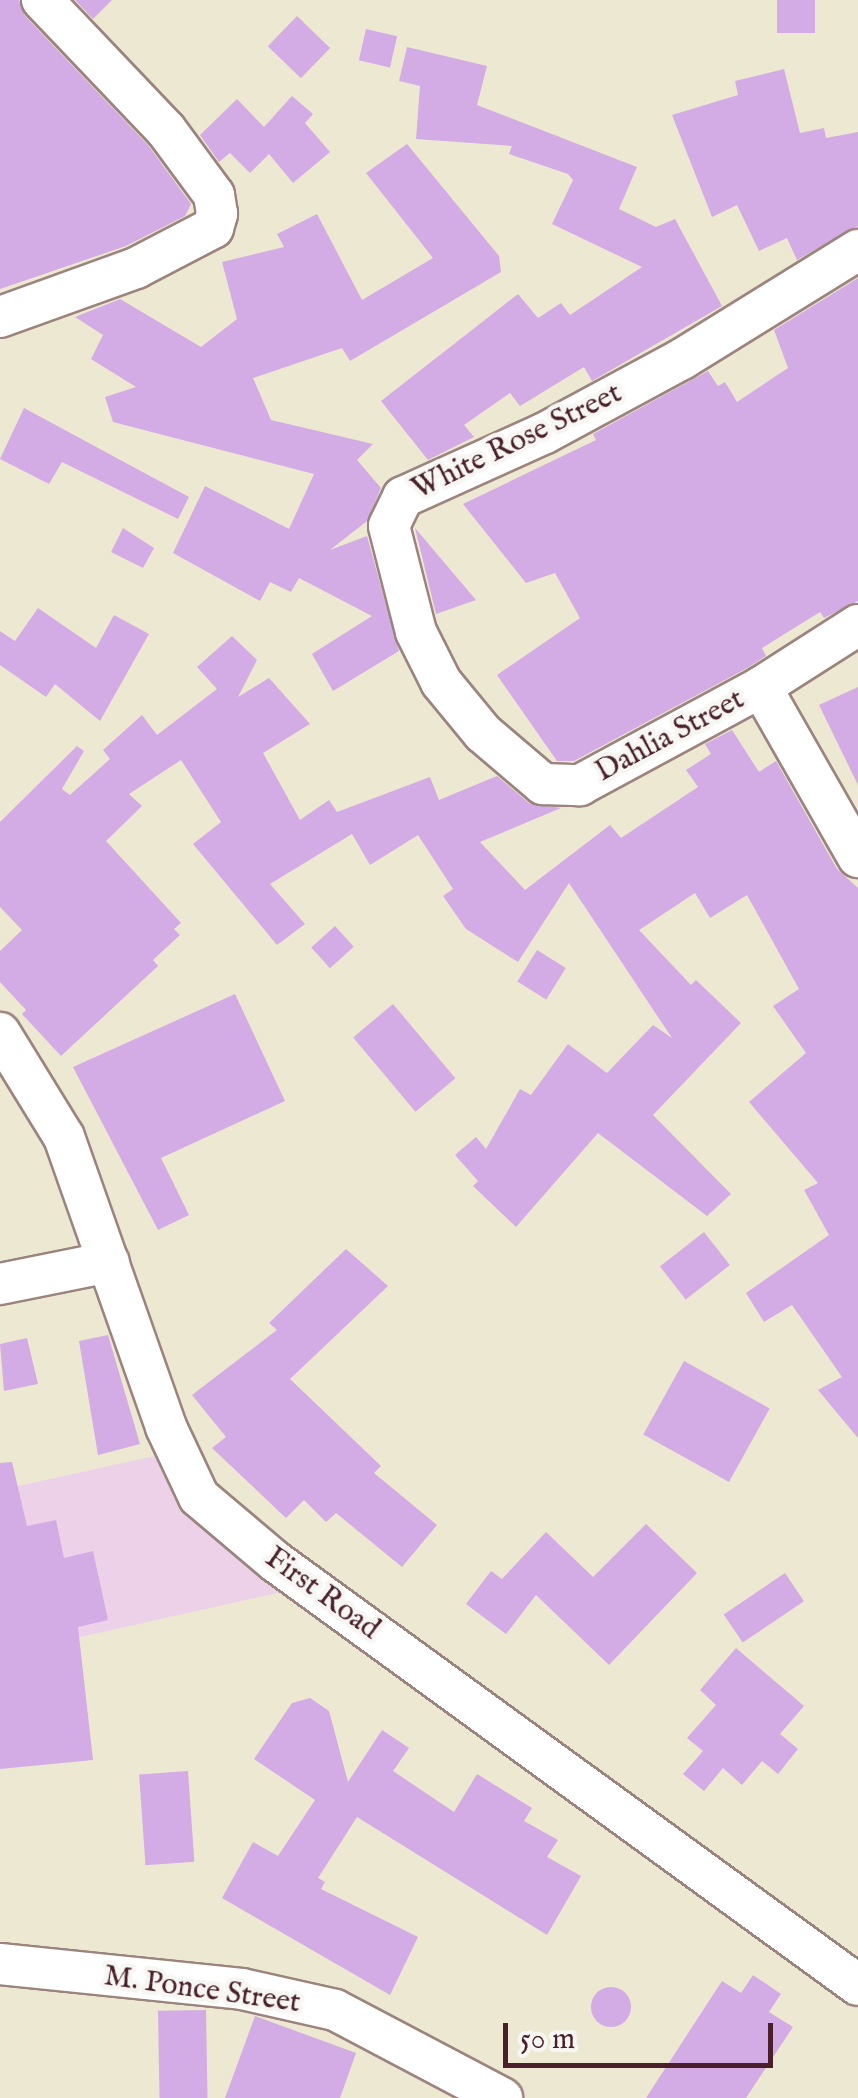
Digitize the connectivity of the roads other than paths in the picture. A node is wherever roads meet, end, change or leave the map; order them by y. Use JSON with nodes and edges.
{"nodes":[{"id":1,"x":42,"y":0,"type":"edge"},
{"id":2,"x":858,"y":250,"type":"edge"},
{"id":3,"x":0,"y":318,"type":"edge"},
{"id":4,"x":858,"y":624,"type":"edge"},
{"id":5,"x":762,"y":687,"type":"junction"},
{"id":6,"x":483,"y":733,"type":"joint"},
{"id":7,"x":858,"y":857,"type":"edge"},
{"id":8,"x":0,"y":1033,"type":"edge"},
{"id":9,"x":109,"y":1262,"type":"junction"},
{"id":10,"x":0,"y":1284,"type":"edge"},
{"id":11,"x":0,"y":1964,"type":"edge"},
{"id":12,"x":858,"y":1984,"type":"edge"},
{"id":13,"x":502,"y":2098,"type":"edge"}],
"edges":[{"from":1,"to":3,"type":"street"},
{"from":2,"to":6,"type":"street","name":"White Rose Street"},
{"from":4,"to":5,"type":"street","name":"Dahlia Street"},
{"from":5,"to":6,"type":"street","name":"Dahlia Street"},
{"from":5,"to":7,"type":"street"},
{"from":8,"to":9,"type":"street","name":"First Road"},
{"from":9,"to":10,"type":"street"},
{"from":9,"to":12,"type":"street","name":"First Road"},
{"from":11,"to":13,"type":"street","name":"M. Ponce Street"}]}
